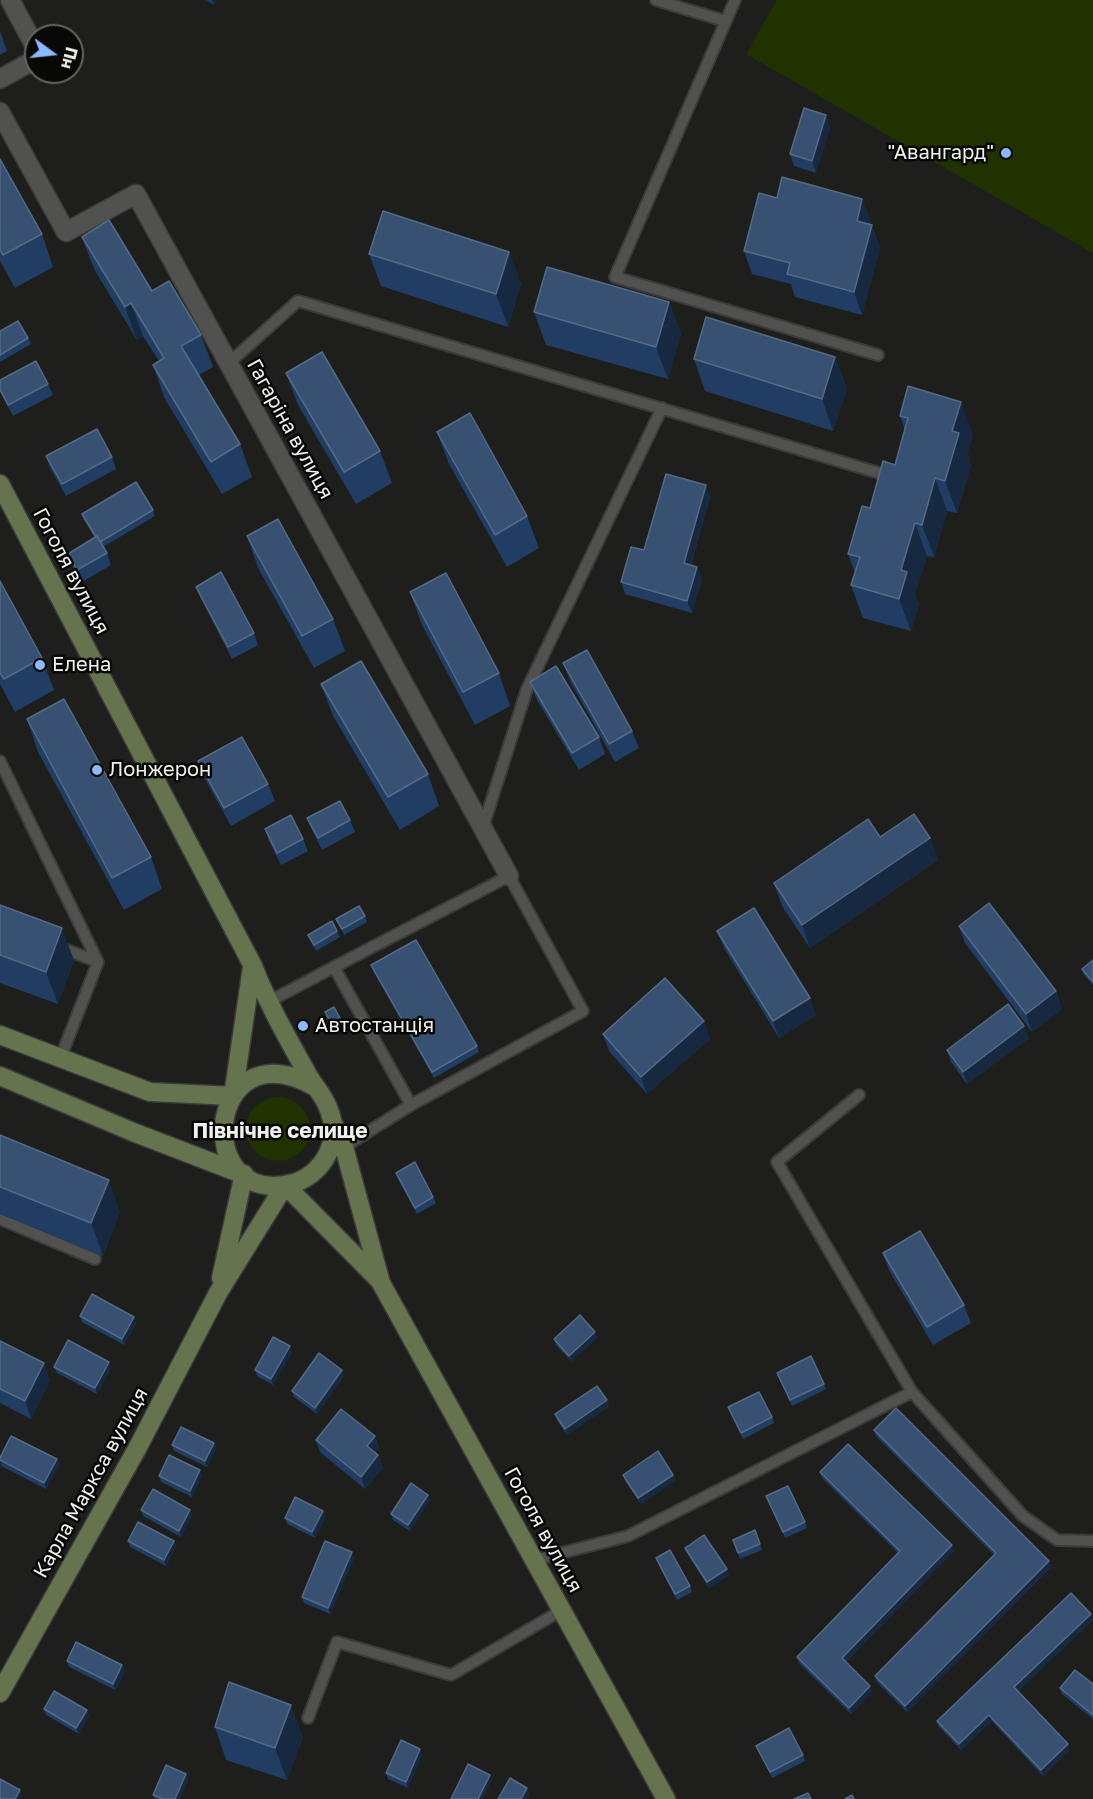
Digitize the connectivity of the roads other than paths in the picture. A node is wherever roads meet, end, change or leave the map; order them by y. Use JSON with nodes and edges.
{"nodes":[{"id":1,"x":10,"y":0,"type":"edge"},
{"id":2,"x":656,"y":0,"type":"edge"},
{"id":3,"x":735,"y":0,"type":"edge"},
{"id":4,"x":725,"y":21,"type":"junction"},
{"id":5,"x":24,"y":26,"type":"edge"},
{"id":6,"x":24,"y":66,"type":"edge"},
{"id":7,"x":0,"y":79,"type":"edge"},
{"id":8,"x":0,"y":112,"type":"edge"},
{"id":9,"x":878,"y":355,"type":"dead end"},
{"id":10,"x":229,"y":363,"type":"junction"},
{"id":11,"x":662,"y":408,"type":"junction"},
{"id":12,"x":886,"y":475,"type":"edge"},
{"id":13,"x":0,"y":484,"type":"edge"},
{"id":14,"x":0,"y":761,"type":"edge"},
{"id":15,"x":4,"y":780,"type":"edge"},
{"id":16,"x":483,"y":828,"type":"junction"},
{"id":17,"x":509,"y":876,"type":"junction"},
{"id":18,"x":44,"y":941,"type":"edge"},
{"id":19,"x":98,"y":962,"type":"junction"},
{"id":20,"x":253,"y":966,"type":"junction"},
{"id":21,"x":334,"y":968,"type":"junction"},
{"id":22,"x":268,"y":1002,"type":"junction"},
{"id":23,"x":0,"y":1035,"type":"edge"},
{"id":24,"x":60,"y":1059,"type":"junction"},
{"id":25,"x":0,"y":1076,"type":"edge"},
{"id":26,"x":315,"y":1087,"type":"junction"},
{"id":27,"x":859,"y":1095,"type":"dead end"},
{"id":28,"x":233,"y":1096,"type":"junction"},
{"id":29,"x":411,"y":1105,"type":"junction"},
{"id":30,"x":333,"y":1122,"type":"junction"},
{"id":31,"x":344,"y":1148,"type":"junction"},
{"id":32,"x":244,"y":1174,"type":"junction"},
{"id":33,"x":285,"y":1185,"type":"junction"},
{"id":34,"x":0,"y":1219,"type":"edge"},
{"id":35,"x":95,"y":1259,"type":"dead end"},
{"id":36,"x":381,"y":1283,"type":"junction"},
{"id":37,"x":218,"y":1293,"type":"junction"},
{"id":38,"x":912,"y":1392,"type":"junction"},
{"id":39,"x":1092,"y":1539,"type":"edge"},
{"id":40,"x":534,"y":1560,"type":"junction"},
{"id":41,"x":562,"y":1610,"type":"junction"},
{"id":42,"x":0,"y":1694,"type":"edge"},
{"id":43,"x":308,"y":1718,"type":"dead end"},
{"id":44,"x":666,"y":1799,"type":"edge"}],
"edges":[{"from":1,"to":5,"type":"street"},
{"from":2,"to":4,"type":"lane"},
{"from":3,"to":4,"type":"lane"},
{"from":4,"to":9,"type":"lane"},
{"from":6,"to":7,"type":"street"},
{"from":8,"to":10,"type":"street","name":"Гагаріна вулиця"},
{"from":10,"to":11,"type":"lane"},
{"from":10,"to":16,"type":"street","name":"Гагаріна вулиця"},
{"from":11,"to":12,"type":"lane"},
{"from":11,"to":16,"type":"lane"},
{"from":13,"to":20,"type":"main road","name":"Гоголя вулиця"},
{"from":14,"to":15,"type":"lane"},
{"from":15,"to":19,"type":"lane"},
{"from":16,"to":17,"type":"street","name":"Гагаріна вулиця"},
{"from":17,"to":21,"type":"lane"},
{"from":17,"to":29,"type":"lane"},
{"from":18,"to":19,"type":"lane"},
{"from":19,"to":24,"type":"lane"},
{"from":20,"to":22,"type":"main road","name":"Гоголя вулиця"},
{"from":20,"to":28,"type":"main road"},
{"from":21,"to":22,"type":"lane"},
{"from":21,"to":29,"type":"lane"},
{"from":22,"to":26,"type":"main road","name":"Гоголя вулиця"},
{"from":23,"to":24,"type":"main road"},
{"from":24,"to":28,"type":"main road"},
{"from":25,"to":32,"type":"main road"},
{"from":26,"to":28,"type":"main road"},
{"from":26,"to":30,"type":"main road","name":"Гоголя вулиця"},
{"from":27,"to":38,"type":"lane"},
{"from":28,"to":32,"type":"main road"},
{"from":29,"to":31,"type":"lane"},
{"from":30,"to":31,"type":"main road","name":"Гоголя вулиця"},
{"from":30,"to":33,"type":"main road"},
{"from":31,"to":36,"type":"main road","name":"Гоголя вулиця"},
{"from":32,"to":33,"type":"main road"},
{"from":32,"to":37,"type":"main road","name":"Карла Маркса вулиця"},
{"from":33,"to":36,"type":"main road","name":"Гоголя вулиця"},
{"from":33,"to":37,"type":"main road","name":"Карла Маркса вулиця"},
{"from":34,"to":35,"type":"lane"},
{"from":36,"to":40,"type":"main road","name":"Гоголя вулиця"},
{"from":37,"to":42,"type":"main road","name":"Карла Маркса вулиця"},
{"from":38,"to":39,"type":"lane"},
{"from":38,"to":40,"type":"lane"},
{"from":40,"to":41,"type":"main road","name":"Гоголя вулиця"},
{"from":41,"to":43,"type":"lane"},
{"from":41,"to":44,"type":"main road","name":"Гоголя вулиця"}]}
